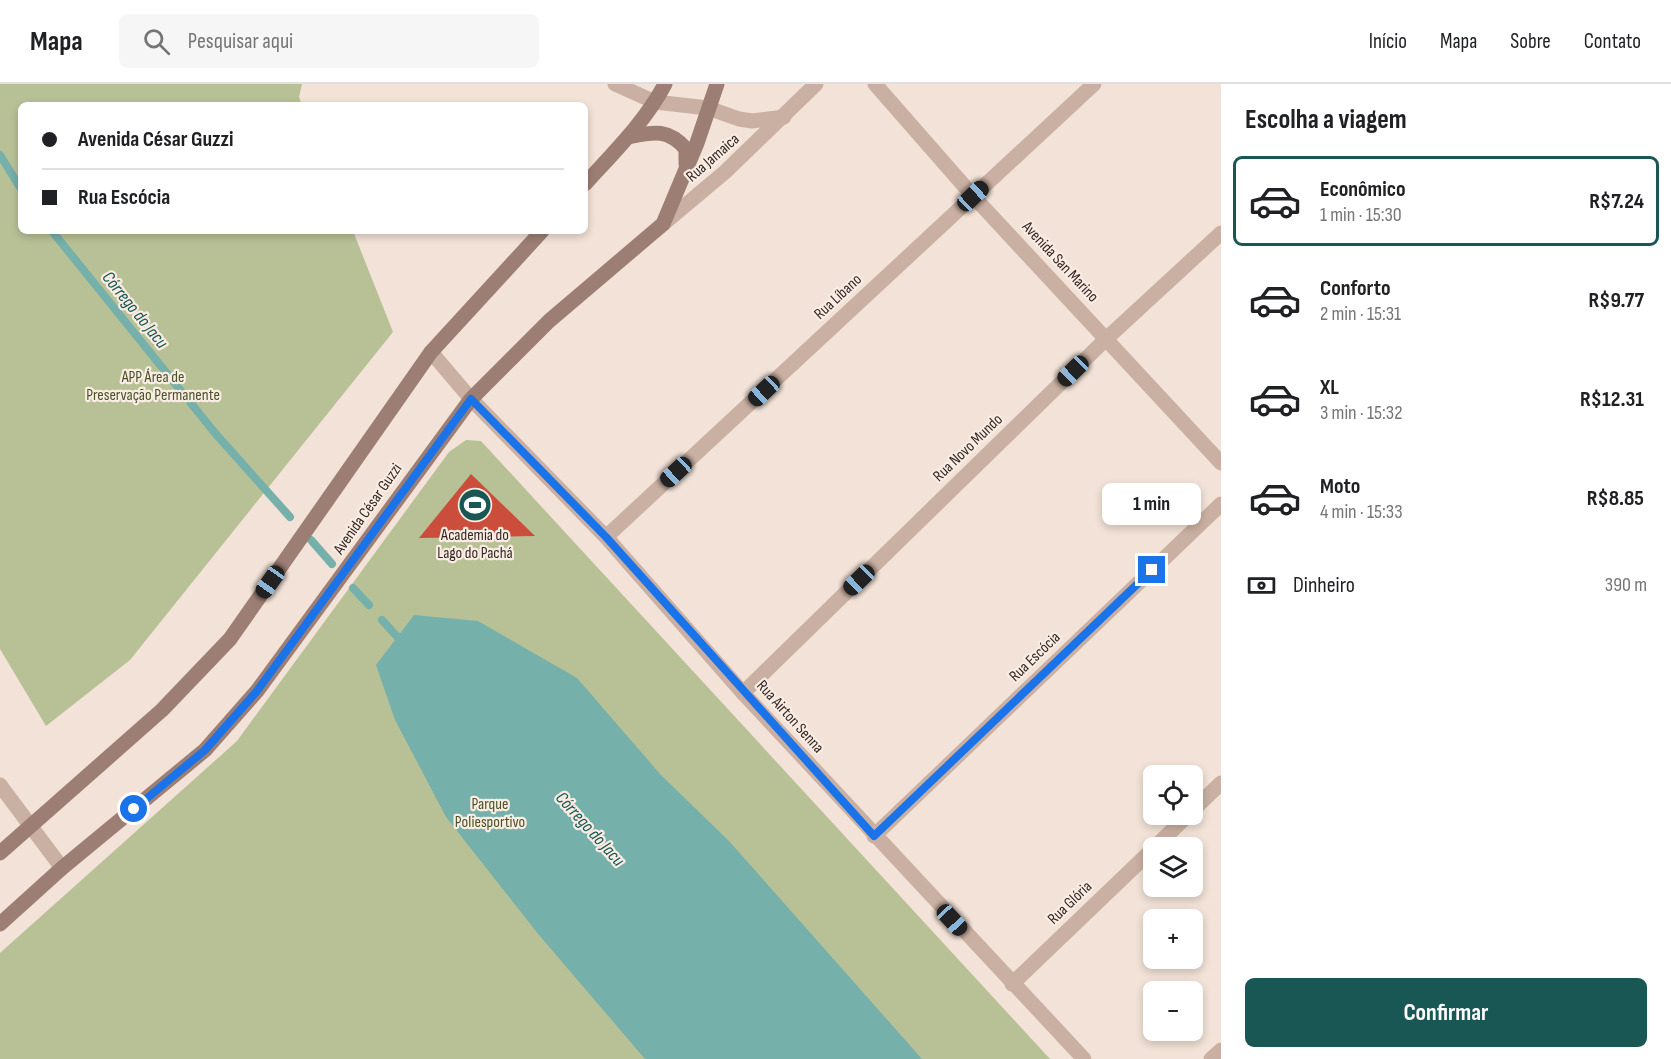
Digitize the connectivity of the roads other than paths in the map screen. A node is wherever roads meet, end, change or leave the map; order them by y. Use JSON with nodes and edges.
{"nodes":[{"id":1,"x":615,"y":84,"type":"edge"},
{"id":2,"x":665,"y":84,"type":"edge"},
{"id":3,"x":717,"y":84,"type":"edge"},
{"id":4,"x":816,"y":84,"type":"edge"},
{"id":5,"x":875,"y":84,"type":"edge"},
{"id":6,"x":1094,"y":84,"type":"edge"},
{"id":7,"x":655,"y":102,"type":"junction"},
{"id":8,"x":708,"y":108,"type":"junction"},
{"id":9,"x":784,"y":117,"type":"junction"},
{"id":10,"x":628,"y":137,"type":"junction"},
{"id":11,"x":686,"y":170,"type":"junction"},
{"id":12,"x":588,"y":181,"type":"edge"},
{"id":13,"x":973,"y":196,"type":"junction"},
{"id":14,"x":663,"y":224,"type":"junction"},
{"id":15,"x":1221,"y":233,"type":"edge"},
{"id":16,"x":539,"y":234,"type":"edge"},
{"id":17,"x":1106,"y":339,"type":"junction"},
{"id":18,"x":431,"y":352,"type":"junction"},
{"id":19,"x":471,"y":399,"type":"junction"},
{"id":20,"x":1221,"y":463,"type":"edge"},
{"id":21,"x":1221,"y":504,"type":"edge"},
{"id":22,"x":606,"y":537,"type":"junction"},
{"id":23,"x":743,"y":693,"type":"junction"},
{"id":24,"x":1221,"y":783,"type":"edge"},
{"id":25,"x":0,"y":785,"type":"edge"},
{"id":26,"x":1203,"y":800,"type":"edge"},
{"id":27,"x":1178,"y":825,"type":"edge"},
{"id":28,"x":30,"y":826,"type":"junction"},
{"id":29,"x":874,"y":836,"type":"junction"},
{"id":30,"x":1165,"y":837,"type":"edge"},
{"id":31,"x":0,"y":853,"type":"edge"},
{"id":32,"x":1143,"y":859,"type":"edge"},
{"id":33,"x":62,"y":868,"type":"junction"},
{"id":34,"x":0,"y":924,"type":"edge"},
{"id":35,"x":1012,"y":984,"type":"junction"},
{"id":36,"x":1221,"y":1050,"type":"edge"},
{"id":37,"x":1084,"y":1059,"type":"edge"},
{"id":38,"x":1211,"y":1059,"type":"edge"}],
"edges":[{"from":1,"to":7,"type":"street","name":"Rua Jamaica"},
{"from":2,"to":7,"type":"street"},
{"from":3,"to":8,"type":"street","name":"Avenida César Guzzi"},
{"from":4,"to":9,"type":"street","name":"Rua Jamaica"},
{"from":5,"to":13,"type":"street","name":"Avenida San Marino"},
{"from":6,"to":13,"type":"street","name":"Rua Líbano"},
{"from":7,"to":8,"type":"street","name":"Rua Jamaica"},
{"from":7,"to":10,"type":"street"},
{"from":8,"to":9,"type":"street","name":"Rua Jamaica"},
{"from":8,"to":11,"type":"street","name":"Avenida César Guzzi"},
{"from":9,"to":14,"type":"street","name":"Rua Jamaica"},
{"from":10,"to":11,"type":"street"},
{"from":10,"to":12,"type":"street"},
{"from":11,"to":14,"type":"street","name":"Avenida César Guzzi"},
{"from":13,"to":17,"type":"street","name":"Avenida San Marino"},
{"from":13,"to":22,"type":"street","name":"Rua Líbano"},
{"from":14,"to":19,"type":"street","name":"Avenida César Guzzi"},
{"from":15,"to":17,"type":"street","name":"Rua Novo Mundo"},
{"from":16,"to":18,"type":"street"},
{"from":17,"to":20,"type":"street","name":"Avenida San Marino"},
{"from":17,"to":23,"type":"street","name":"Rua Novo Mundo"},
{"from":18,"to":19,"type":"street","name":"Rua Airton Senna"},
{"from":18,"to":28,"type":"street"},
{"from":19,"to":22,"type":"street","name":"Rua Airton Senna"},
{"from":19,"to":33,"type":"street","name":"Avenida César Guzzi"},
{"from":21,"to":29,"type":"street","name":"Rua Escócia"},
{"from":22,"to":23,"type":"street","name":"Rua Airton Senna"},
{"from":23,"to":29,"type":"street","name":"Rua Airton Senna"},
{"from":24,"to":26,"type":"street"},
{"from":25,"to":28,"type":"street"},
{"from":27,"to":30,"type":"street","name":"Rua Glória"},
{"from":28,"to":31,"type":"street"},
{"from":28,"to":33,"type":"street"},
{"from":29,"to":35,"type":"street","name":"Rua Airton Senna"},
{"from":32,"to":35,"type":"street","name":"Rua Glória"},
{"from":33,"to":34,"type":"street","name":"Avenida César Guzzi"},
{"from":35,"to":37,"type":"street","name":"Rua Airton Senna"},
{"from":36,"to":38,"type":"street"}]}
